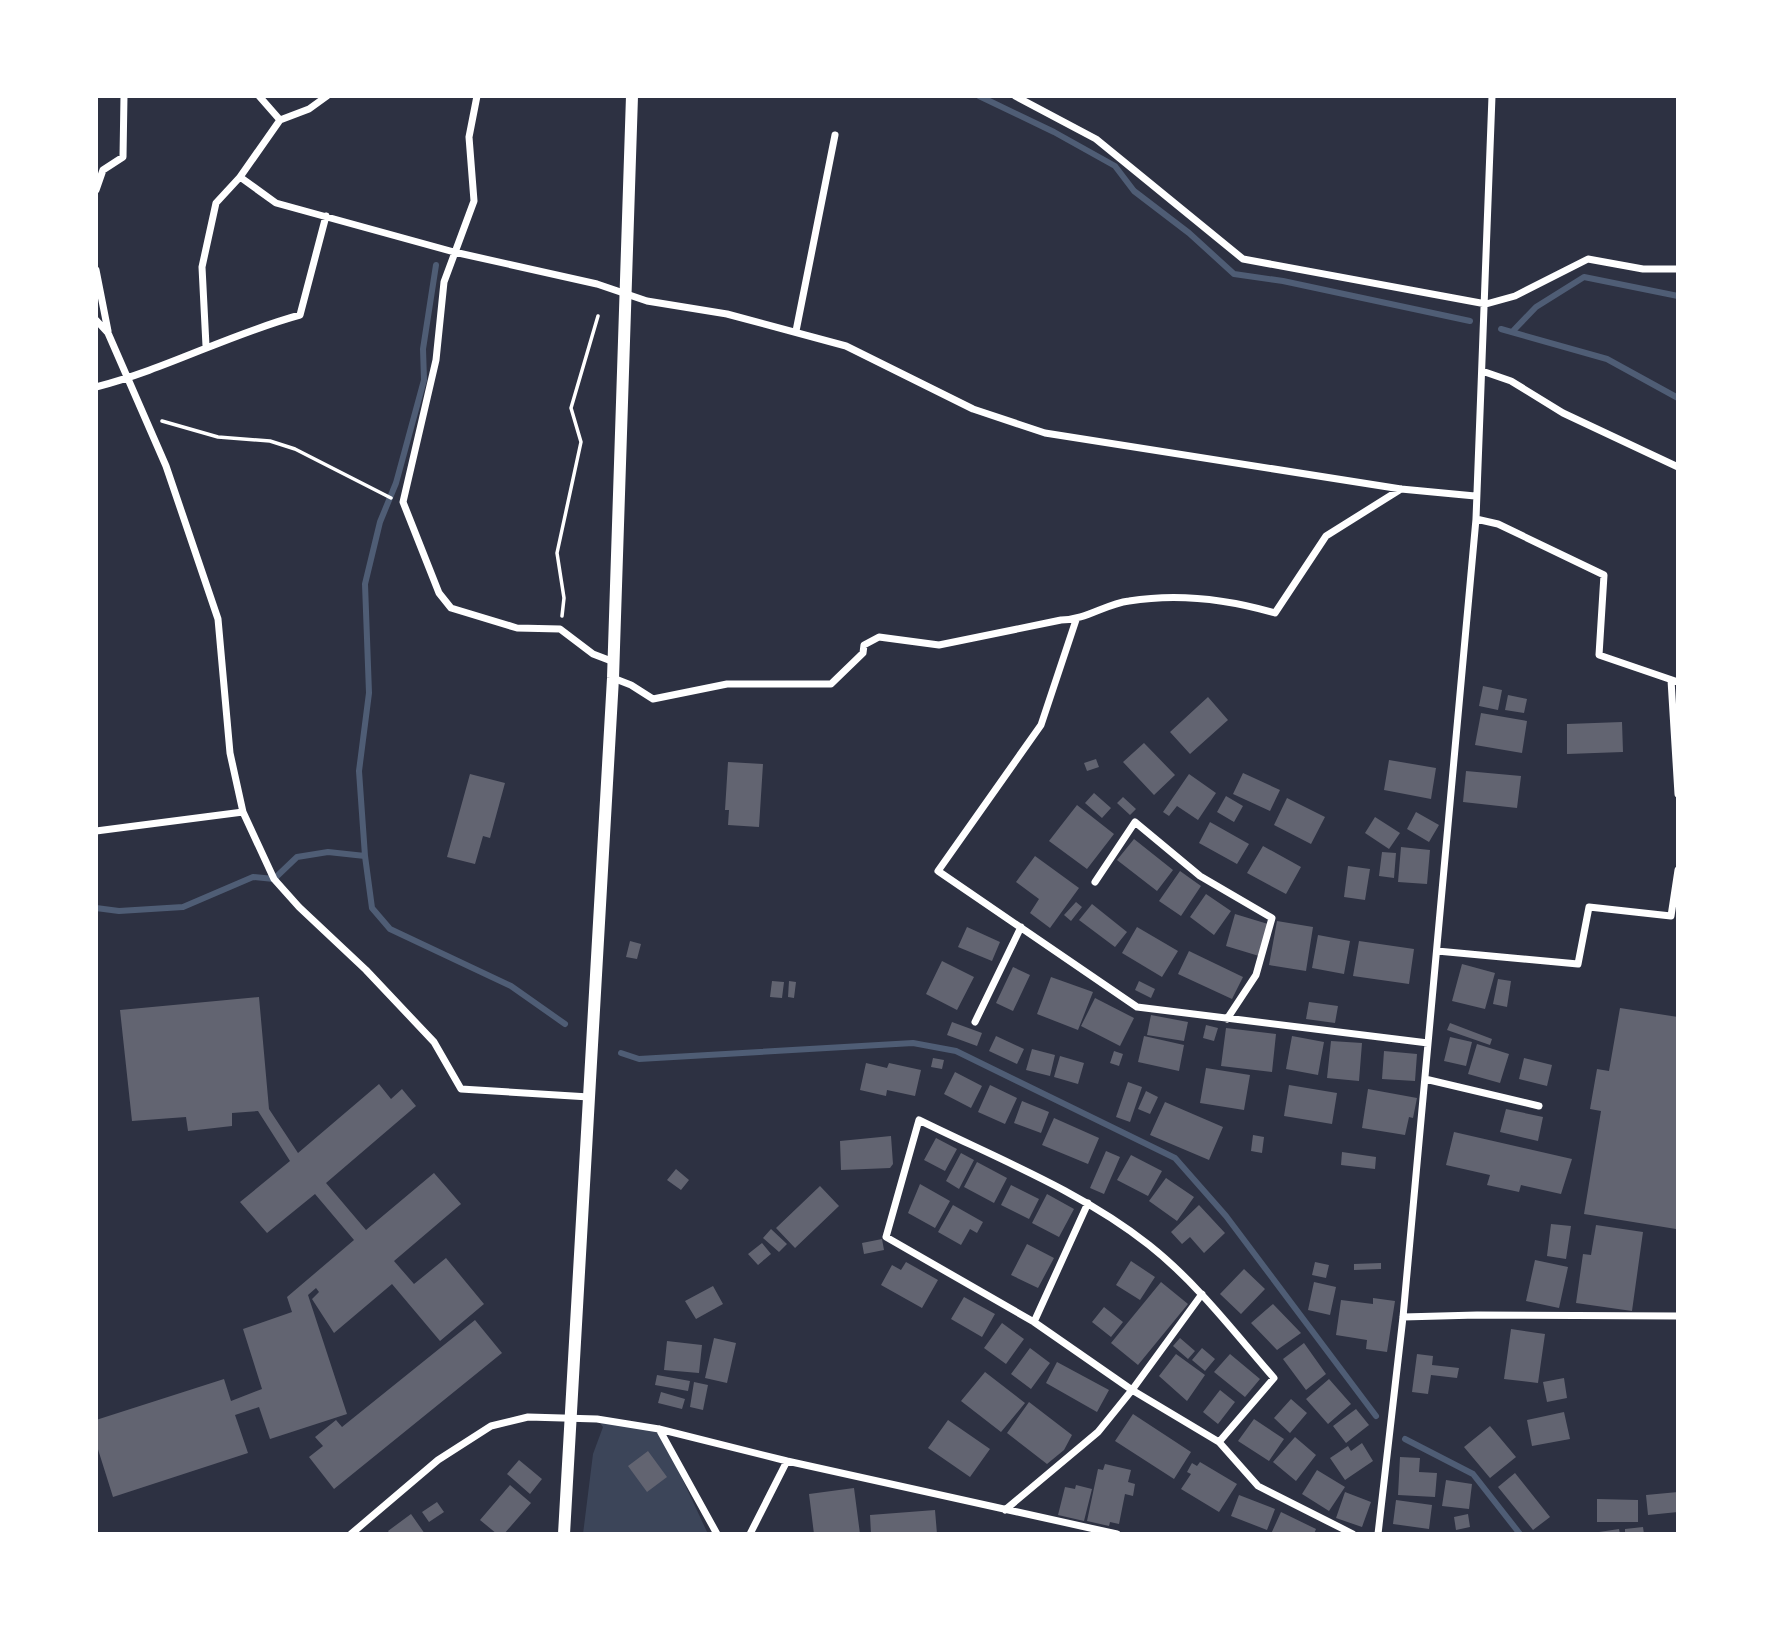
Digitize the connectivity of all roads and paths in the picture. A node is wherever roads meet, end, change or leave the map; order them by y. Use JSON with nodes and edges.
{"nodes":[{"id":1,"x":124,"y":96,"type":"edge"},
{"id":2,"x":259,"y":96,"type":"edge"},
{"id":3,"x":327,"y":96,"type":"edge"},
{"id":4,"x":477,"y":96,"type":"edge"},
{"id":5,"x":632,"y":96,"type":"edge"},
{"id":6,"x":1015,"y":96,"type":"edge"},
{"id":7,"x":1492,"y":96,"type":"edge"},
{"id":8,"x":280,"y":120,"type":"junction"},
{"id":9,"x":835,"y":135,"type":"dead end"},
{"id":10,"x":240,"y":177,"type":"junction"},
{"id":11,"x":96,"y":190,"type":"edge"},
{"id":12,"x":326,"y":216,"type":"junction"},
{"id":13,"x":454,"y":251,"type":"junction"},
{"id":14,"x":1678,"y":268,"type":"edge"},
{"id":15,"x":96,"y":270,"type":"edge"},
{"id":16,"x":627,"y":295,"type":"junction"},
{"id":17,"x":1486,"y":304,"type":"junction"},
{"id":18,"x":598,"y":316,"type":"dead end"},
{"id":19,"x":96,"y":320,"type":"edge"},
{"id":20,"x":796,"y":331,"type":"junction"},
{"id":21,"x":108,"y":333,"type":"junction"},
{"id":22,"x":206,"y":346,"type":"junction"},
{"id":23,"x":1482,"y":371,"type":"junction"},
{"id":24,"x":129,"y":378,"type":"junction"},
{"id":25,"x":96,"y":387,"type":"edge"},
{"id":26,"x":143,"y":416,"type":"junction"},
{"id":27,"x":1678,"y":467,"type":"edge"},
{"id":28,"x":1401,"y":489,"type":"junction"},
{"id":29,"x":1475,"y":496,"type":"junction"},
{"id":30,"x":402,"y":502,"type":"junction"},
{"id":31,"x":1476,"y":519,"type":"junction"},
{"id":32,"x":1076,"y":620,"type":"junction"},
{"id":33,"x":560,"y":629,"type":"junction"},
{"id":34,"x":614,"y":662,"type":"junction"},
{"id":35,"x":613,"y":678,"type":"junction"},
{"id":36,"x":1674,"y":681,"type":"edge"},
{"id":37,"x":1678,"y":793,"type":"edge"},
{"id":38,"x":243,"y":812,"type":"junction"},
{"id":39,"x":96,"y":831,"type":"edge"},
{"id":40,"x":1678,"y":870,"type":"edge"},
{"id":41,"x":1096,"y":882,"type":"dead end"},
{"id":42,"x":1674,"y":916,"type":"edge"},
{"id":43,"x":1021,"y":927,"type":"junction"},
{"id":44,"x":1437,"y":951,"type":"junction"},
{"id":45,"x":1227,"y":1019,"type":"junction"},
{"id":46,"x":975,"y":1022,"type":"dead end"},
{"id":47,"x":1429,"y":1042,"type":"junction"},
{"id":48,"x":1425,"y":1079,"type":"junction"},
{"id":49,"x":589,"y":1097,"type":"junction"},
{"id":50,"x":1539,"y":1106,"type":"dead end"},
{"id":51,"x":1088,"y":1203,"type":"junction"},
{"id":52,"x":1202,"y":1294,"type":"junction"},
{"id":53,"x":1403,"y":1317,"type":"junction"},
{"id":54,"x":1678,"y":1317,"type":"edge"},
{"id":55,"x":1034,"y":1322,"type":"junction"},
{"id":56,"x":1132,"y":1390,"type":"junction"},
{"id":57,"x":572,"y":1418,"type":"junction"},
{"id":58,"x":659,"y":1429,"type":"junction"},
{"id":59,"x":1219,"y":1442,"type":"junction"},
{"id":60,"x":787,"y":1461,"type":"junction"},
{"id":61,"x":1006,"y":1510,"type":"junction"},
{"id":62,"x":351,"y":1534,"type":"edge"},
{"id":63,"x":564,"y":1534,"type":"edge"},
{"id":64,"x":717,"y":1534,"type":"edge"},
{"id":65,"x":750,"y":1534,"type":"edge"},
{"id":66,"x":1117,"y":1534,"type":"edge"},
{"id":67,"x":1353,"y":1534,"type":"edge"},
{"id":68,"x":1378,"y":1534,"type":"edge"}],
"edges":[{"from":1,"to":11,"type":"street"},
{"from":2,"to":8,"type":"street"},
{"from":3,"to":8,"type":"street"},
{"from":4,"to":13,"type":"street"},
{"from":5,"to":16,"type":"street"},
{"from":6,"to":17,"type":"street"},
{"from":7,"to":17,"type":"street"},
{"from":8,"to":10,"type":"street"},
{"from":9,"to":20,"type":"street"},
{"from":10,"to":12,"type":"street"},
{"from":10,"to":22,"type":"street"},
{"from":12,"to":13,"type":"street"},
{"from":12,"to":22,"type":"street"},
{"from":13,"to":16,"type":"street"},
{"from":13,"to":30,"type":"street"},
{"from":14,"to":17,"type":"street"},
{"from":15,"to":21,"type":"street"},
{"from":16,"to":20,"type":"street"},
{"from":16,"to":34,"type":"street"},
{"from":17,"to":23,"type":"street"},
{"from":18,"to":33,"type":"path"},
{"from":19,"to":21,"type":"street"},
{"from":20,"to":28,"type":"street"},
{"from":21,"to":24,"type":"street"},
{"from":22,"to":24,"type":"street"},
{"from":23,"to":27,"type":"street"},
{"from":23,"to":29,"type":"street"},
{"from":24,"to":25,"type":"street"},
{"from":24,"to":26,"type":"street"},
{"from":26,"to":30,"type":"path"},
{"from":26,"to":38,"type":"street"},
{"from":28,"to":29,"type":"street"},
{"from":28,"to":32,"type":"street"},
{"from":29,"to":31,"type":"street"},
{"from":30,"to":33,"type":"street"},
{"from":31,"to":36,"type":"street"},
{"from":31,"to":44,"type":"street"},
{"from":32,"to":35,"type":"street"},
{"from":32,"to":43,"type":"street"},
{"from":33,"to":34,"type":"street"},
{"from":34,"to":35,"type":"street"},
{"from":35,"to":49,"type":"street"},
{"from":36,"to":37,"type":"street"},
{"from":38,"to":39,"type":"street"},
{"from":38,"to":49,"type":"street"},
{"from":40,"to":42,"type":"street"},
{"from":41,"to":45,"type":"street"},
{"from":42,"to":44,"type":"street"},
{"from":43,"to":45,"type":"street"},
{"from":43,"to":46,"type":"street"},
{"from":44,"to":47,"type":"street"},
{"from":45,"to":47,"type":"street"},
{"from":47,"to":48,"type":"street"},
{"from":48,"to":50,"type":"street"},
{"from":48,"to":53,"type":"street"},
{"from":49,"to":57,"type":"street"},
{"from":51,"to":52,"type":"street"},
{"from":51,"to":55,"type":"street"},
{"from":51,"to":55,"type":"street"},
{"from":52,"to":56,"type":"street"},
{"from":52,"to":59,"type":"street"},
{"from":53,"to":54,"type":"street"},
{"from":53,"to":68,"type":"street"},
{"from":55,"to":56,"type":"street"},
{"from":56,"to":59,"type":"street"},
{"from":56,"to":61,"type":"street"},
{"from":57,"to":58,"type":"street"},
{"from":57,"to":62,"type":"street"},
{"from":57,"to":63,"type":"street"},
{"from":58,"to":60,"type":"street"},
{"from":58,"to":64,"type":"street"},
{"from":59,"to":67,"type":"street"},
{"from":60,"to":61,"type":"street"},
{"from":60,"to":65,"type":"street"},
{"from":61,"to":66,"type":"street"}]}
